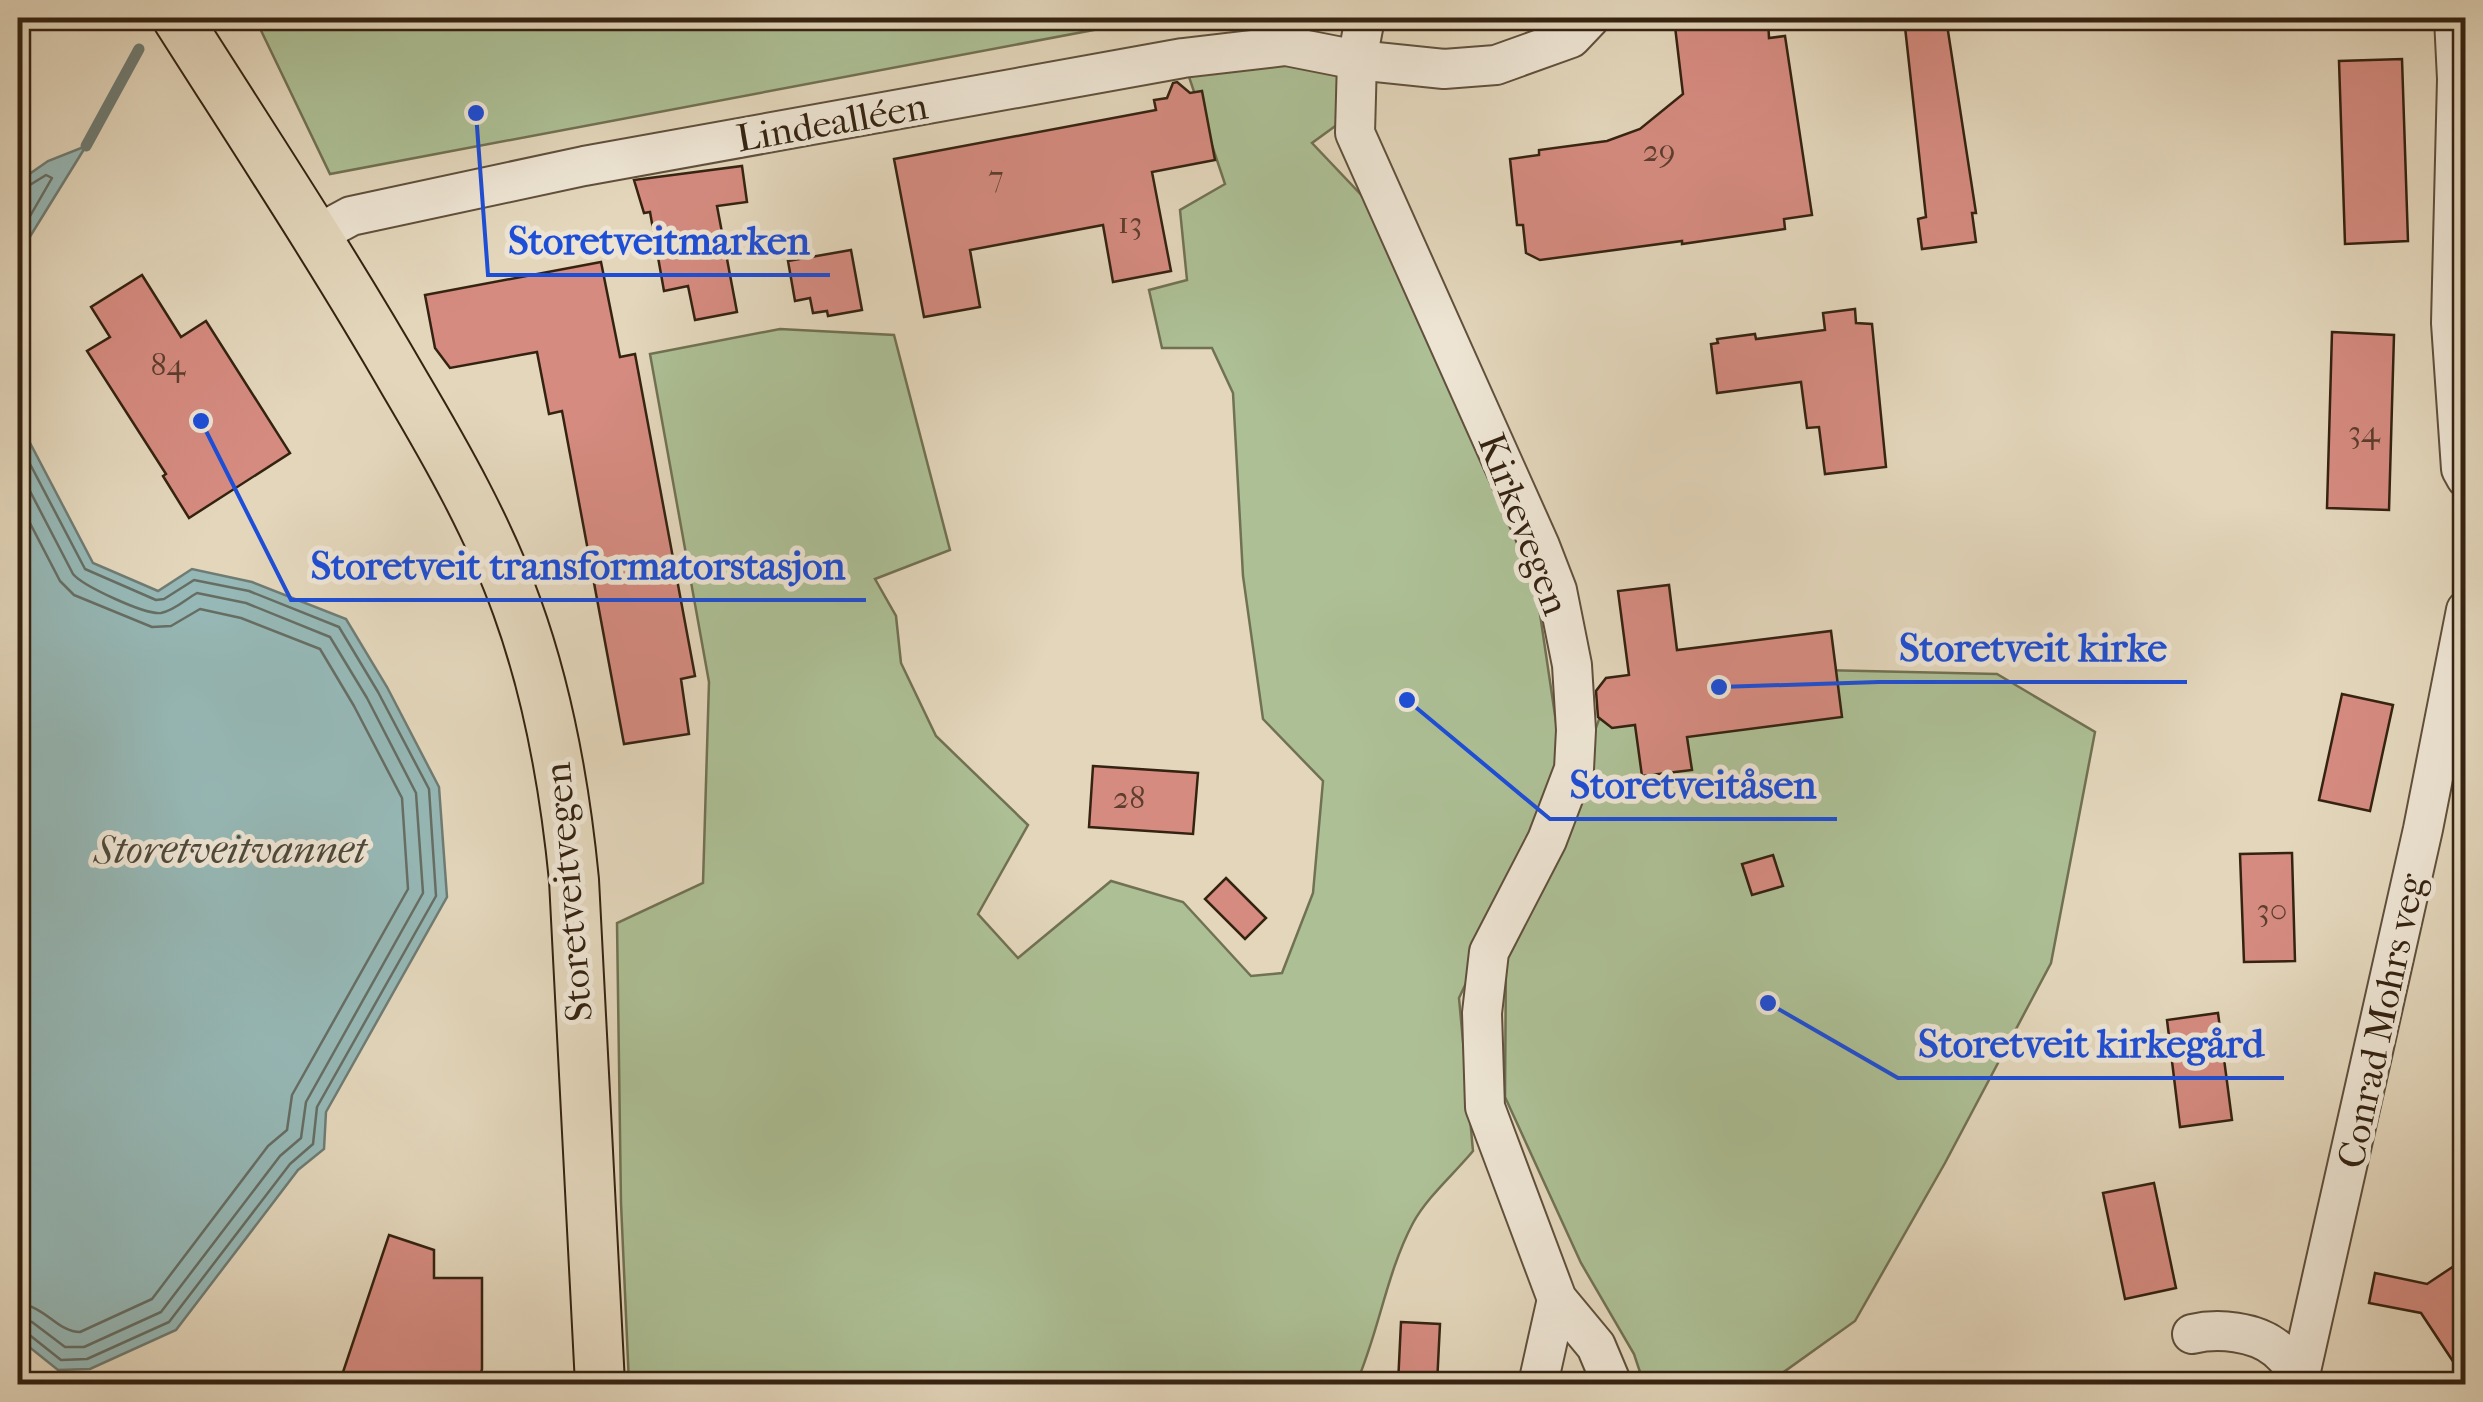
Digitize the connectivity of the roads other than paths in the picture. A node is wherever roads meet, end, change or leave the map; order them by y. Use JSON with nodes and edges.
{"nodes":[{"id":1,"x":176,"y":18,"type":"edge"},
{"id":2,"x":1365,"y":18,"type":"edge"},
{"id":3,"x":1590,"y":18,"type":"edge"},
{"id":4,"x":2454,"y":18,"type":"edge"},
{"id":5,"x":1357,"y":60,"type":"junction"},
{"id":6,"x":314,"y":236,"type":"junction"},
{"id":7,"x":2466,"y":478,"type":"edge"},
{"id":8,"x":2466,"y":610,"type":"edge"},
{"id":9,"x":1557,"y":1299,"type":"junction"},
{"id":10,"x":2192,"y":1334,"type":"dead end"},
{"id":11,"x":2299,"y":1378,"type":"edge"},
{"id":12,"x":600,"y":1384,"type":"edge"},
{"id":13,"x":1538,"y":1384,"type":"edge"},
{"id":14,"x":1612,"y":1384,"type":"edge"}],
"edges":[{"from":1,"to":6,"type":"main road","name":"Storetveitvegen"},
{"from":2,"to":5,"type":"street","name":"Kirkevegen"},
{"from":3,"to":5,"type":"street"},
{"from":4,"to":7,"type":"street"},
{"from":5,"to":6,"type":"street","name":"Lindealléen"},
{"from":5,"to":9,"type":"street","name":"Kirkevegen"},
{"from":6,"to":12,"type":"main road","name":"Storetveitvegen"},
{"from":8,"to":11,"type":"street","name":"Conrad Mohrs veg"},
{"from":9,"to":13,"type":"street"},
{"from":9,"to":14,"type":"street","name":"Kirkevegen"},
{"from":10,"to":11,"type":"street","name":"Conrad Mohrs veg"}]}
